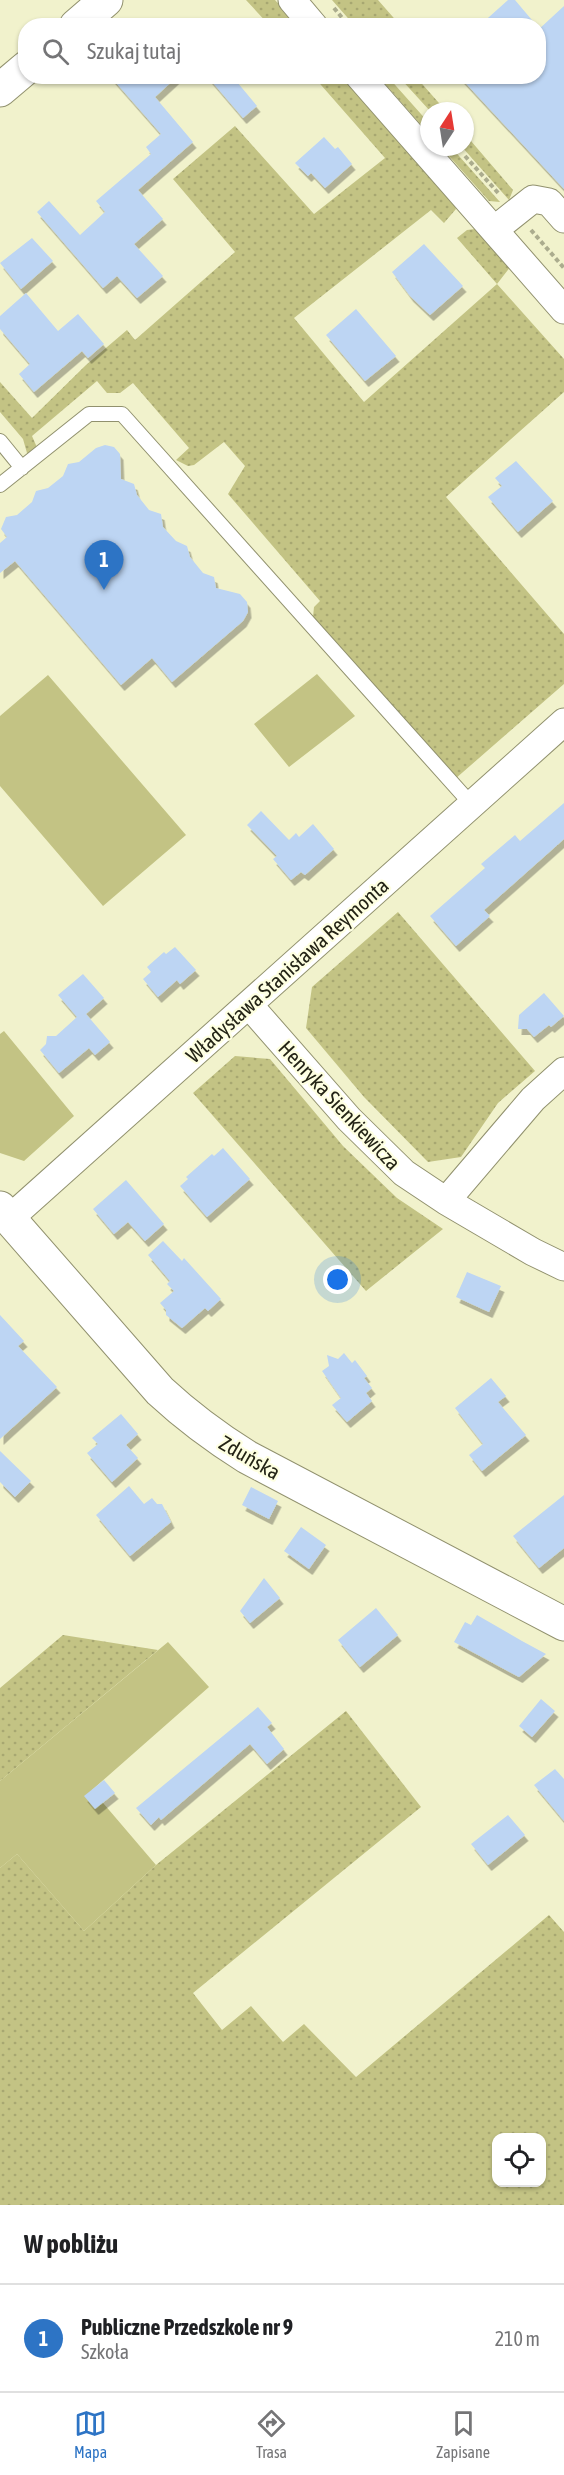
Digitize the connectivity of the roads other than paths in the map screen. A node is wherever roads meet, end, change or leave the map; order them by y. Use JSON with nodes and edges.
{"nodes":[{"id":1,"x":106,"y":0,"type":"edge"},
{"id":2,"x":292,"y":0,"type":"edge"},
{"id":3,"x":85,"y":18,"type":"edge"},
{"id":4,"x":307,"y":18,"type":"edge"},
{"id":5,"x":18,"y":75,"type":"edge"},
{"id":6,"x":366,"y":84,"type":"edge"},
{"id":7,"x":0,"y":90,"type":"edge"},
{"id":8,"x":564,"y":219,"type":"edge"},
{"id":9,"x":494,"y":230,"type":"junction"},
{"id":10,"x":564,"y":310,"type":"edge"},
{"id":11,"x":0,"y":441,"type":"edge"},
{"id":12,"x":22,"y":468,"type":"junction"},
{"id":13,"x":0,"y":485,"type":"edge"},
{"id":14,"x":564,"y":722,"type":"edge"},
{"id":15,"x":472,"y":805,"type":"junction"},
{"id":16,"x":249,"y":1005,"type":"junction"},
{"id":17,"x":564,"y":1071,"type":"edge"},
{"id":18,"x":446,"y":1201,"type":"junction"},
{"id":19,"x":4,"y":1213,"type":"edge"},
{"id":20,"x":564,"y":1267,"type":"edge"},
{"id":21,"x":564,"y":1624,"type":"edge"}],
"edges":[{"from":1,"to":3,"type":"street"},
{"from":2,"to":4,"type":"street"},
{"from":5,"to":7,"type":"street"},
{"from":6,"to":9,"type":"street"},
{"from":8,"to":9,"type":"street"},
{"from":9,"to":10,"type":"street"},
{"from":11,"to":12,"type":"lane"},
{"from":12,"to":13,"type":"lane"},
{"from":12,"to":15,"type":"lane"},
{"from":14,"to":15,"type":"street","name":"Władysława Stanisława Reymonta"},
{"from":15,"to":16,"type":"street","name":"Władysława Stanisława Reymonta"},
{"from":16,"to":18,"type":"street","name":"Henryka Sienkiewicza"},
{"from":16,"to":19,"type":"street","name":"Władysława Stanisława Reymonta"},
{"from":17,"to":18,"type":"street"},
{"from":18,"to":20,"type":"street","name":"Henryka Sienkiewicza"},
{"from":19,"to":21,"type":"street","name":"Zduńska"}]}
